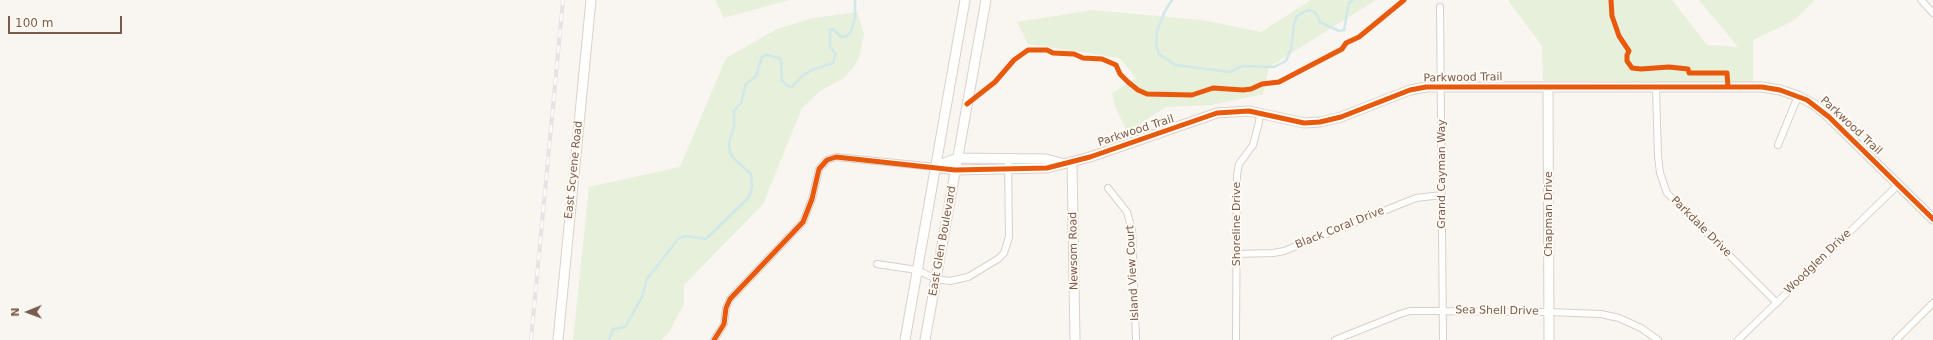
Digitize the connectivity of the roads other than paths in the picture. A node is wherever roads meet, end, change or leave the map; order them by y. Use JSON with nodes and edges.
{"nodes":[{"id":1,"x":591,"y":0,"type":"edge"},
{"id":2,"x":966,"y":0,"type":"edge"},
{"id":3,"x":986,"y":0,"type":"edge"},
{"id":4,"x":1921,"y":0,"type":"edge"},
{"id":5,"x":1440,"y":7,"type":"dead end"},
{"id":6,"x":1933,"y":13,"type":"edge"},
{"id":7,"x":1441,"y":86,"type":"junction"},
{"id":8,"x":1548,"y":88,"type":"junction"},
{"id":9,"x":1656,"y":88,"type":"junction"},
{"id":10,"x":1798,"y":96,"type":"junction"},
{"id":11,"x":1260,"y":113,"type":"junction"},
{"id":12,"x":1778,"y":145,"type":"dead end"},
{"id":13,"x":957,"y":158,"type":"junction"},
{"id":14,"x":1008,"y":159,"type":"junction"},
{"id":15,"x":1072,"y":162,"type":"junction"},
{"id":16,"x":1061,"y":163,"type":"junction"},
{"id":17,"x":936,"y":167,"type":"junction"},
{"id":18,"x":1008,"y":168,"type":"junction"},
{"id":19,"x":956,"y":170,"type":"junction"},
{"id":20,"x":1898,"y":185,"type":"junction"},
{"id":21,"x":1108,"y":188,"type":"dead end"},
{"id":22,"x":1442,"y":195,"type":"junction"},
{"id":23,"x":1933,"y":219,"type":"edge"},
{"id":24,"x":1237,"y":254,"type":"junction"},
{"id":25,"x":877,"y":264,"type":"dead end"},
{"id":26,"x":917,"y":270,"type":"junction"},
{"id":27,"x":936,"y":279,"type":"junction"},
{"id":28,"x":1776,"y":303,"type":"junction"},
{"id":29,"x":1933,"y":303,"type":"edge"},
{"id":30,"x":1443,"y":311,"type":"junction"},
{"id":31,"x":1549,"y":312,"type":"junction"},
{"id":32,"x":558,"y":340,"type":"edge"},
{"id":33,"x":714,"y":340,"type":"edge"},
{"id":34,"x":905,"y":340,"type":"edge"},
{"id":35,"x":925,"y":340,"type":"edge"},
{"id":36,"x":1075,"y":340,"type":"edge"},
{"id":37,"x":1136,"y":340,"type":"edge"},
{"id":38,"x":1236,"y":340,"type":"edge"},
{"id":39,"x":1334,"y":340,"type":"edge"},
{"id":40,"x":1443,"y":340,"type":"edge"},
{"id":41,"x":1549,"y":340,"type":"edge"},
{"id":42,"x":1658,"y":340,"type":"edge"},
{"id":43,"x":1738,"y":340,"type":"edge"},
{"id":44,"x":1896,"y":340,"type":"edge"}],
"edges":[{"from":1,"to":32,"type":"street","name":"East Scyene Road"},
{"from":2,"to":17,"type":"street","name":"East Glen Boulevard"},
{"from":3,"to":13,"type":"street","name":"East Glen Boulevard"},
{"from":4,"to":6,"type":"street"},
{"from":5,"to":7,"type":"street","name":"Grand Cayman Way"},
{"from":7,"to":8,"type":"street","name":"Parkwood Trail"},
{"from":7,"to":11,"type":"street","name":"Parkwood Trail"},
{"from":7,"to":22,"type":"street","name":"Grand Cayman Way"},
{"from":8,"to":9,"type":"street","name":"Parkwood Trail"},
{"from":8,"to":31,"type":"street","name":"Chapman Drive"},
{"from":9,"to":10,"type":"street","name":"Parkwood Trail"},
{"from":9,"to":28,"type":"street","name":"Parkdale Drive"},
{"from":10,"to":12,"type":"street"},
{"from":10,"to":20,"type":"street","name":"Parkwood Trail"},
{"from":11,"to":15,"type":"street","name":"Parkwood Trail"},
{"from":11,"to":24,"type":"street","name":"Shoreline Drive"},
{"from":13,"to":14,"type":"street","name":"Parkwood Trail"},
{"from":13,"to":17,"type":"street","name":"Parkwood Trail"},
{"from":13,"to":19,"type":"street","name":"East Glen Boulevard"},
{"from":14,"to":16,"type":"street","name":"Parkwood Trail"},
{"from":14,"to":18,"type":"street"},
{"from":15,"to":16,"type":"street","name":"Parkwood Trail"},
{"from":15,"to":36,"type":"street","name":"Newsom Road"},
{"from":16,"to":18,"type":"street","name":"Parkwood Trail"},
{"from":17,"to":19,"type":"street","name":"Parkwood Trail"},
{"from":17,"to":26,"type":"street","name":"East Glen Boulevard"},
{"from":17,"to":33,"type":"street"},
{"from":18,"to":19,"type":"street","name":"Parkwood Trail"},
{"from":18,"to":27,"type":"street"},
{"from":19,"to":27,"type":"street","name":"East Glen Boulevard"},
{"from":20,"to":23,"type":"street","name":"Parkwood Trail"},
{"from":20,"to":28,"type":"street","name":"Woodglen Drive"},
{"from":21,"to":37,"type":"street","name":"Island View Court"},
{"from":22,"to":24,"type":"street","name":"Black Coral Drive"},
{"from":22,"to":30,"type":"street","name":"Grand Cayman Way"},
{"from":24,"to":38,"type":"street","name":"Shoreline Drive"},
{"from":25,"to":26,"type":"street"},
{"from":26,"to":27,"type":"street"},
{"from":26,"to":34,"type":"street","name":"East Glen Boulevard"},
{"from":27,"to":35,"type":"street","name":"East Glen Boulevard"},
{"from":28,"to":43,"type":"street","name":"Woodglen Drive"},
{"from":29,"to":44,"type":"street"},
{"from":30,"to":31,"type":"street","name":"Sea Shell Drive"},
{"from":30,"to":39,"type":"street","name":"Sea Shell Drive"},
{"from":30,"to":40,"type":"street","name":"Grand Cayman Way"},
{"from":31,"to":41,"type":"street","name":"Chapman Drive"},
{"from":31,"to":42,"type":"street","name":"Sea Shell Drive"}]}
